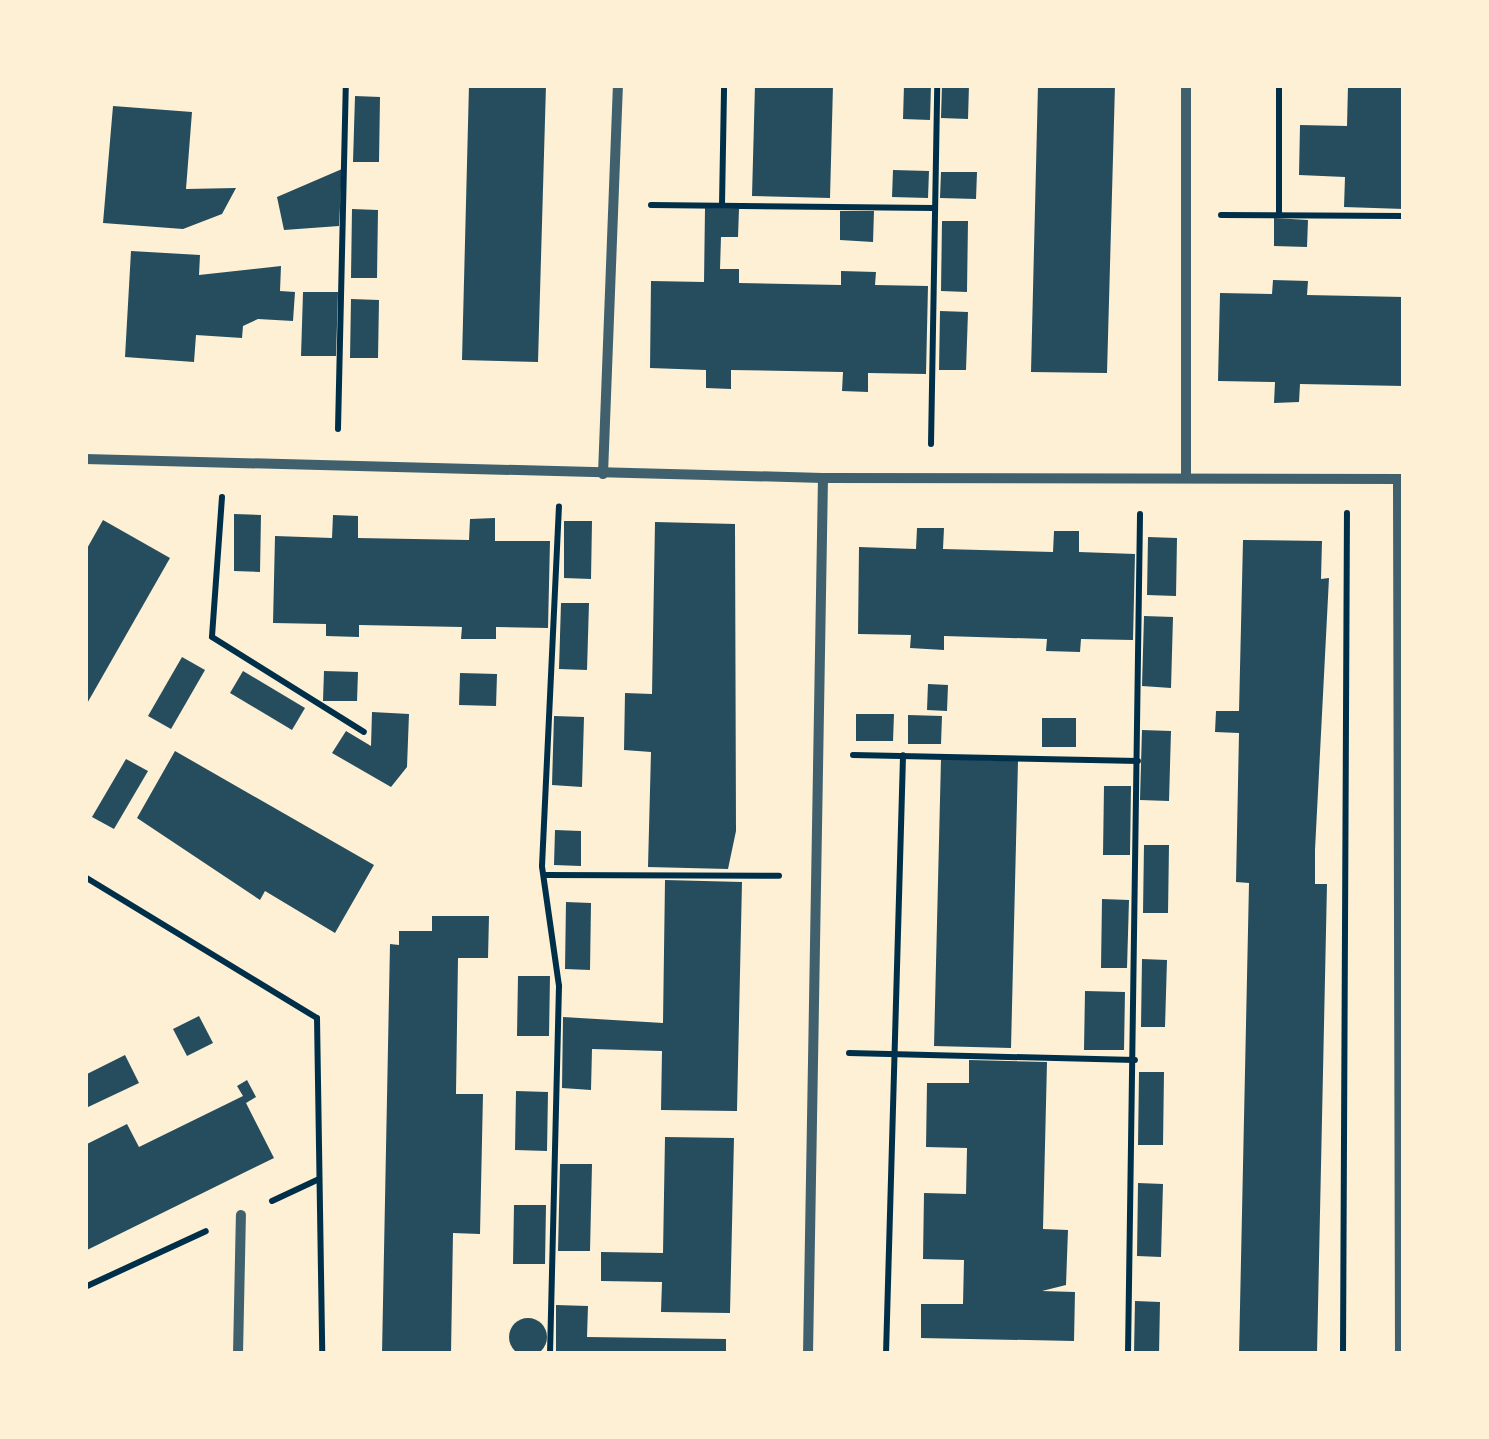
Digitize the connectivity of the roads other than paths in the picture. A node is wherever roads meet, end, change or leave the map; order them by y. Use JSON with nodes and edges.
{"nodes":[{"id":1,"x":618,"y":85,"type":"edge"},
{"id":2,"x":1186,"y":85,"type":"edge"},
{"id":3,"x":85,"y":458,"type":"edge"},
{"id":4,"x":603,"y":474,"type":"junction"},
{"id":5,"x":1186,"y":474,"type":"junction"},
{"id":6,"x":823,"y":478,"type":"junction"},
{"id":7,"x":1401,"y":479,"type":"edge"},
{"id":8,"x":241,"y":1215,"type":"dead end"},
{"id":9,"x":238,"y":1354,"type":"edge"},
{"id":10,"x":808,"y":1354,"type":"edge"},
{"id":11,"x":1400,"y":1354,"type":"edge"}],
"edges":[{"from":1,"to":4,"type":"street"},
{"from":2,"to":5,"type":"street"},
{"from":3,"to":4,"type":"street"},
{"from":4,"to":6,"type":"street"},
{"from":5,"to":6,"type":"street"},
{"from":5,"to":7,"type":"street"},
{"from":6,"to":10,"type":"street"},
{"from":7,"to":11,"type":"street"},
{"from":8,"to":9,"type":"street"}]}
